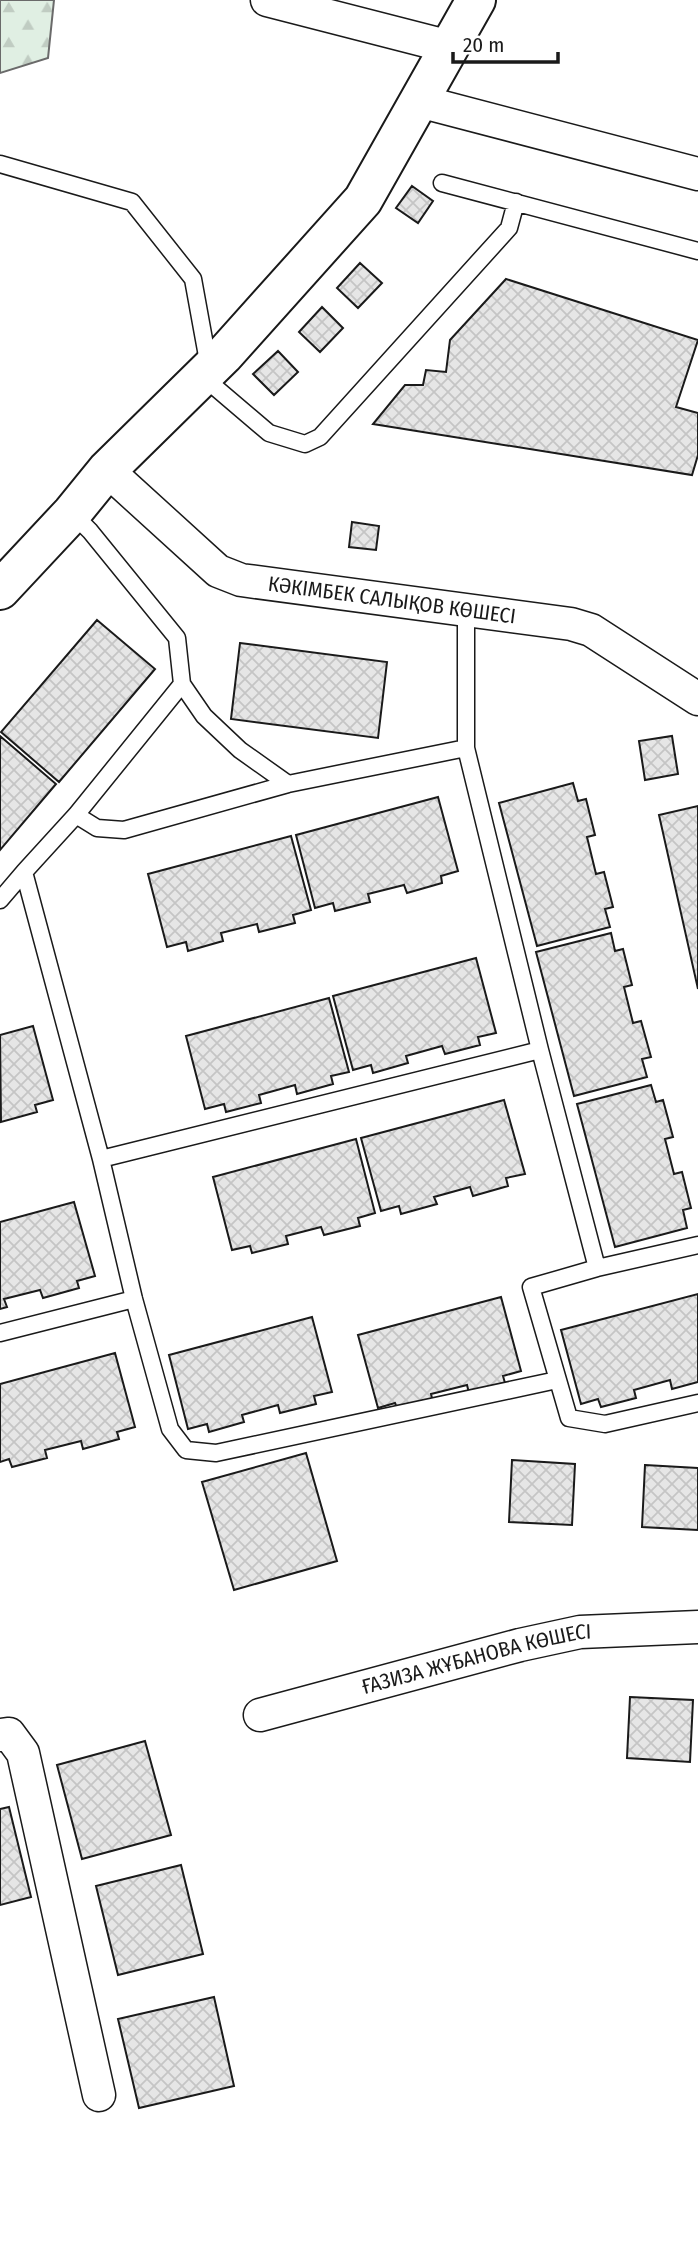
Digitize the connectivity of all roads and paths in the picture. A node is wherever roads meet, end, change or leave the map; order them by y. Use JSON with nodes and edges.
{"nodes":[{"id":1,"x":267,"y":0,"type":"edge"},
{"id":2,"x":475,"y":0,"type":"edge"},
{"id":3,"x":450,"y":47,"type":"junction"},
{"id":4,"x":419,"y":101,"type":"junction"},
{"id":5,"x":0,"y":164,"type":"edge"},
{"id":6,"x":698,"y":174,"type":"edge"},
{"id":7,"x":442,"y":183,"type":"dead end"},
{"id":8,"x":516,"y":202,"type":"junction"},
{"id":9,"x":698,"y":251,"type":"edge"},
{"id":10,"x":206,"y":373,"type":"junction"},
{"id":11,"x":107,"y":470,"type":"junction"},
{"id":12,"x":72,"y":513,"type":"junction"},
{"id":13,"x":0,"y":590,"type":"edge"},
{"id":14,"x":466,"y":610,"type":"junction"},
{"id":15,"x":182,"y":684,"type":"junction"},
{"id":16,"x":698,"y":699,"type":"edge"},
{"id":17,"x":466,"y":748,"type":"junction"},
{"id":18,"x":288,"y":784,"type":"junction"},
{"id":19,"x":76,"y":815,"type":"junction"},
{"id":20,"x":24,"y":872,"type":"junction"},
{"id":21,"x":0,"y":900,"type":"edge"},
{"id":22,"x":540,"y":1050,"type":"junction"},
{"id":23,"x":101,"y":1159,"type":"junction"},
{"id":24,"x":698,"y":1245,"type":"edge"},
{"id":25,"x":597,"y":1268,"type":"junction"},
{"id":26,"x":134,"y":1299,"type":"junction"},
{"id":27,"x":0,"y":1332,"type":"edge"},
{"id":28,"x":557,"y":1380,"type":"junction"},
{"id":29,"x":698,"y":1403,"type":"edge"},
{"id":30,"x":698,"y":1627,"type":"edge"},
{"id":31,"x":260,"y":1715,"type":"dead end"},
{"id":32,"x":0,"y":1735,"type":"edge"},
{"id":33,"x":99,"y":2095,"type":"dead end"}],
"edges":[{"from":1,"to":3,"type":"street"},
{"from":2,"to":3,"type":"street"},
{"from":3,"to":4,"type":"street"},
{"from":4,"to":6,"type":"street"},
{"from":4,"to":10,"type":"street"},
{"from":5,"to":10,"type":"lane"},
{"from":7,"to":8,"type":"lane"},
{"from":8,"to":9,"type":"lane"},
{"from":8,"to":10,"type":"lane"},
{"from":10,"to":11,"type":"street"},
{"from":11,"to":12,"type":"street"},
{"from":11,"to":14,"type":"street","name":"КӘКІМБЕК САЛЫҚОВ КӨШЕСІ"},
{"from":12,"to":13,"type":"street"},
{"from":12,"to":15,"type":"lane"},
{"from":14,"to":16,"type":"street","name":"КӘКІМБЕК САЛЫҚОВ КӨШЕСІ"},
{"from":14,"to":17,"type":"lane"},
{"from":15,"to":18,"type":"lane"},
{"from":15,"to":19,"type":"lane"},
{"from":17,"to":18,"type":"lane"},
{"from":17,"to":22,"type":"lane"},
{"from":18,"to":19,"type":"lane"},
{"from":19,"to":20,"type":"lane"},
{"from":20,"to":21,"type":"lane"},
{"from":20,"to":23,"type":"lane"},
{"from":22,"to":23,"type":"lane"},
{"from":22,"to":25,"type":"lane"},
{"from":23,"to":26,"type":"lane"},
{"from":24,"to":25,"type":"lane"},
{"from":25,"to":28,"type":"lane"},
{"from":26,"to":27,"type":"lane"},
{"from":26,"to":28,"type":"lane"},
{"from":28,"to":29,"type":"lane"},
{"from":30,"to":31,"type":"street","name":"ҒАЗИЗА ЖҰБАНОВА КӨШЕСІ"},
{"from":32,"to":33,"type":"street"}]}
